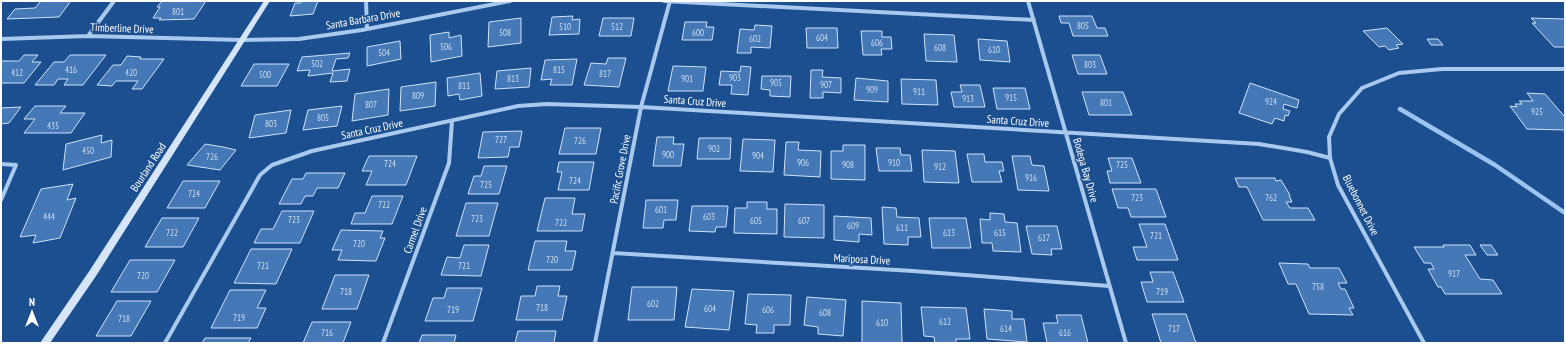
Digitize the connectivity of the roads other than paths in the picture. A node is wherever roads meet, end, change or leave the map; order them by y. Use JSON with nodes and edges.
{"nodes":[{"id":1,"x":114,"y":1,"type":"edge"},
{"id":2,"x":267,"y":1,"type":"edge"},
{"id":3,"x":366,"y":1,"type":"edge"},
{"id":4,"x":510,"y":1,"type":"edge"},
{"id":5,"x":664,"y":1,"type":"edge"},
{"id":6,"x":670,"y":1,"type":"edge"},
{"id":7,"x":1028,"y":1,"type":"edge"},
{"id":8,"x":1034,"y":20,"type":"junction"},
{"id":9,"x":367,"y":29,"type":"junction"},
{"id":10,"x":88,"y":36,"type":"junction"},
{"id":11,"x":1,"y":40,"type":"edge"},
{"id":12,"x":242,"y":40,"type":"junction"},
{"id":13,"x":1565,"y":70,"type":"edge"},
{"id":14,"x":642,"y":107,"type":"junction"},
{"id":15,"x":452,"y":121,"type":"junction"},
{"id":16,"x":1066,"y":133,"type":"junction"},
{"id":17,"x":1330,"y":158,"type":"junction"},
{"id":18,"x":1,"y":164,"type":"edge"},
{"id":19,"x":1,"y":200,"type":"edge"},
{"id":20,"x":613,"y":253,"type":"junction"},
{"id":21,"x":1109,"y":286,"type":"junction"},
{"id":22,"x":45,"y":343,"type":"edge"},
{"id":23,"x":165,"y":343,"type":"edge"},
{"id":24,"x":383,"y":343,"type":"edge"},
{"id":25,"x":595,"y":343,"type":"edge"},
{"id":26,"x":1126,"y":343,"type":"edge"},
{"id":27,"x":1424,"y":343,"type":"edge"}],
"edges":[{"from":1,"to":10,"type":"street"},
{"from":2,"to":12,"type":"main road","name":"Bourland Road"},
{"from":3,"to":9,"type":"street"},
{"from":4,"to":9,"type":"street","name":"Santa Barbara Drive"},
{"from":5,"to":6,"type":"street"},
{"from":6,"to":8,"type":"street"},
{"from":6,"to":14,"type":"street","name":"Pacific Grove Drive"},
{"from":7,"to":8,"type":"street","name":"Bodega Bay Drive"},
{"from":8,"to":16,"type":"street","name":"Bodega Bay Drive"},
{"from":9,"to":12,"type":"street","name":"Santa Barbara Drive"},
{"from":10,"to":11,"type":"street","name":"Timberline Drive"},
{"from":10,"to":12,"type":"street","name":"Timberline Drive"},
{"from":12,"to":22,"type":"main road","name":"Bourland Road"},
{"from":13,"to":17,"type":"street","name":"Bluebonnet Drive"},
{"from":14,"to":15,"type":"street","name":"Santa Cruz Drive"},
{"from":14,"to":16,"type":"street","name":"Santa Cruz Drive"},
{"from":14,"to":20,"type":"street","name":"Pacific Grove Drive"},
{"from":15,"to":23,"type":"street","name":"Santa Cruz Drive"},
{"from":15,"to":24,"type":"street","name":"Carmel Drive"},
{"from":16,"to":17,"type":"street","name":"Santa Cruz Drive"},
{"from":16,"to":21,"type":"street","name":"Bodega Bay Drive"},
{"from":17,"to":27,"type":"street","name":"Bluebonnet Drive"},
{"from":18,"to":19,"type":"street"},
{"from":20,"to":21,"type":"street","name":"Mariposa Drive"},
{"from":20,"to":25,"type":"street","name":"Pacific Grove Drive"},
{"from":21,"to":26,"type":"street","name":"Bodega Bay Drive"}]}
